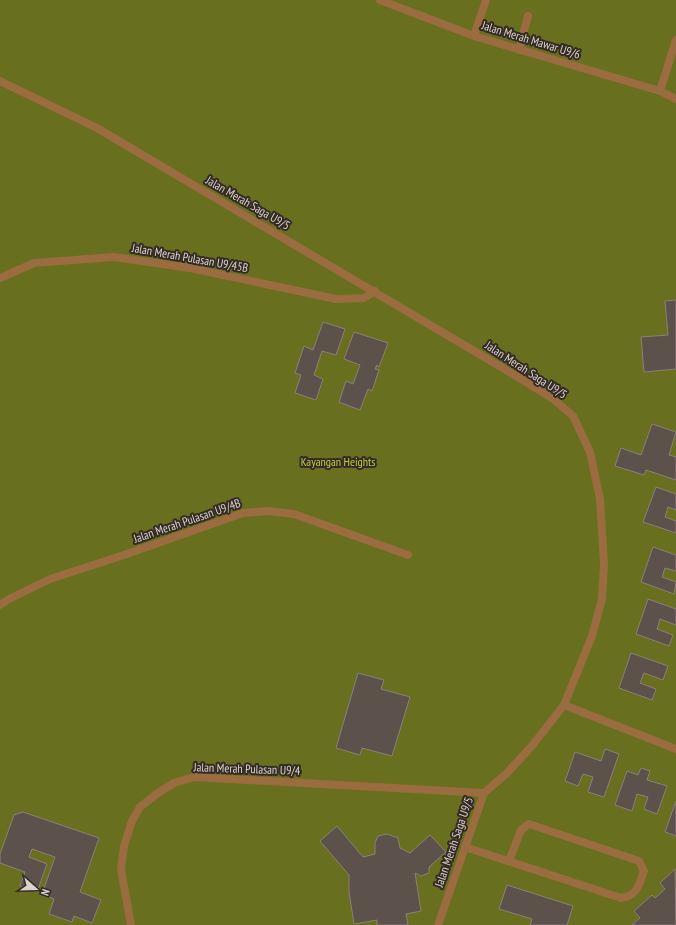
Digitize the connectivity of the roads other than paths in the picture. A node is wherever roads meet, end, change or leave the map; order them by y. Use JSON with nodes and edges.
{"nodes":[{"id":1,"x":380,"y":0,"type":"edge"},
{"id":2,"x":486,"y":0,"type":"edge"},
{"id":3,"x":528,"y":16,"type":"dead end"},
{"id":4,"x":474,"y":36,"type":"junction"},
{"id":5,"x":676,"y":40,"type":"edge"},
{"id":6,"x":519,"y":50,"type":"junction"},
{"id":7,"x":0,"y":81,"type":"edge"},
{"id":8,"x":660,"y":91,"type":"junction"},
{"id":9,"x":676,"y":99,"type":"edge"},
{"id":10,"x":0,"y":278,"type":"edge"},
{"id":11,"x":375,"y":291,"type":"junction"},
{"id":12,"x":408,"y":555,"type":"dead end"},
{"id":13,"x":0,"y":606,"type":"edge"},
{"id":14,"x":564,"y":705,"type":"junction"},
{"id":15,"x":676,"y":749,"type":"edge"},
{"id":16,"x":484,"y":793,"type":"junction"},
{"id":17,"x":465,"y":847,"type":"junction"},
{"id":18,"x":509,"y":862,"type":"junction"},
{"id":19,"x":131,"y":925,"type":"edge"},
{"id":20,"x":438,"y":925,"type":"edge"}],
"edges":[{"from":1,"to":4,"type":"street","name":"Jalan Merah Mawar U9/6"},
{"from":2,"to":4,"type":"street"},
{"from":3,"to":6,"type":"street"},
{"from":4,"to":6,"type":"street","name":"Jalan Merah Mawar U9/6"},
{"from":5,"to":8,"type":"street"},
{"from":6,"to":8,"type":"street","name":"Jalan Merah Mawar U9/6"},
{"from":7,"to":11,"type":"street","name":"Jalan Merah Saga U9/5"},
{"from":8,"to":9,"type":"street","name":"Jalan Merah Mawar U9/6"},
{"from":10,"to":11,"type":"street","name":"Jalan Merah Pulasan U9/45B"},
{"from":11,"to":14,"type":"street","name":"Jalan Merah Saga U9/5"},
{"from":12,"to":13,"type":"street","name":"Jalan Merah Pulasan U9/4B"},
{"from":14,"to":15,"type":"street"},
{"from":14,"to":16,"type":"street","name":"Jalan Merah Saga U9/5"},
{"from":16,"to":17,"type":"street","name":"Jalan Merah Saga U9/5"},
{"from":16,"to":19,"type":"street","name":"Jalan Merah Pulasan U9/4"},
{"from":17,"to":18,"type":"street"},
{"from":17,"to":20,"type":"street","name":"Jalan Merah Saga U9/5"},
{"from":18,"to":18,"type":"street"}]}
